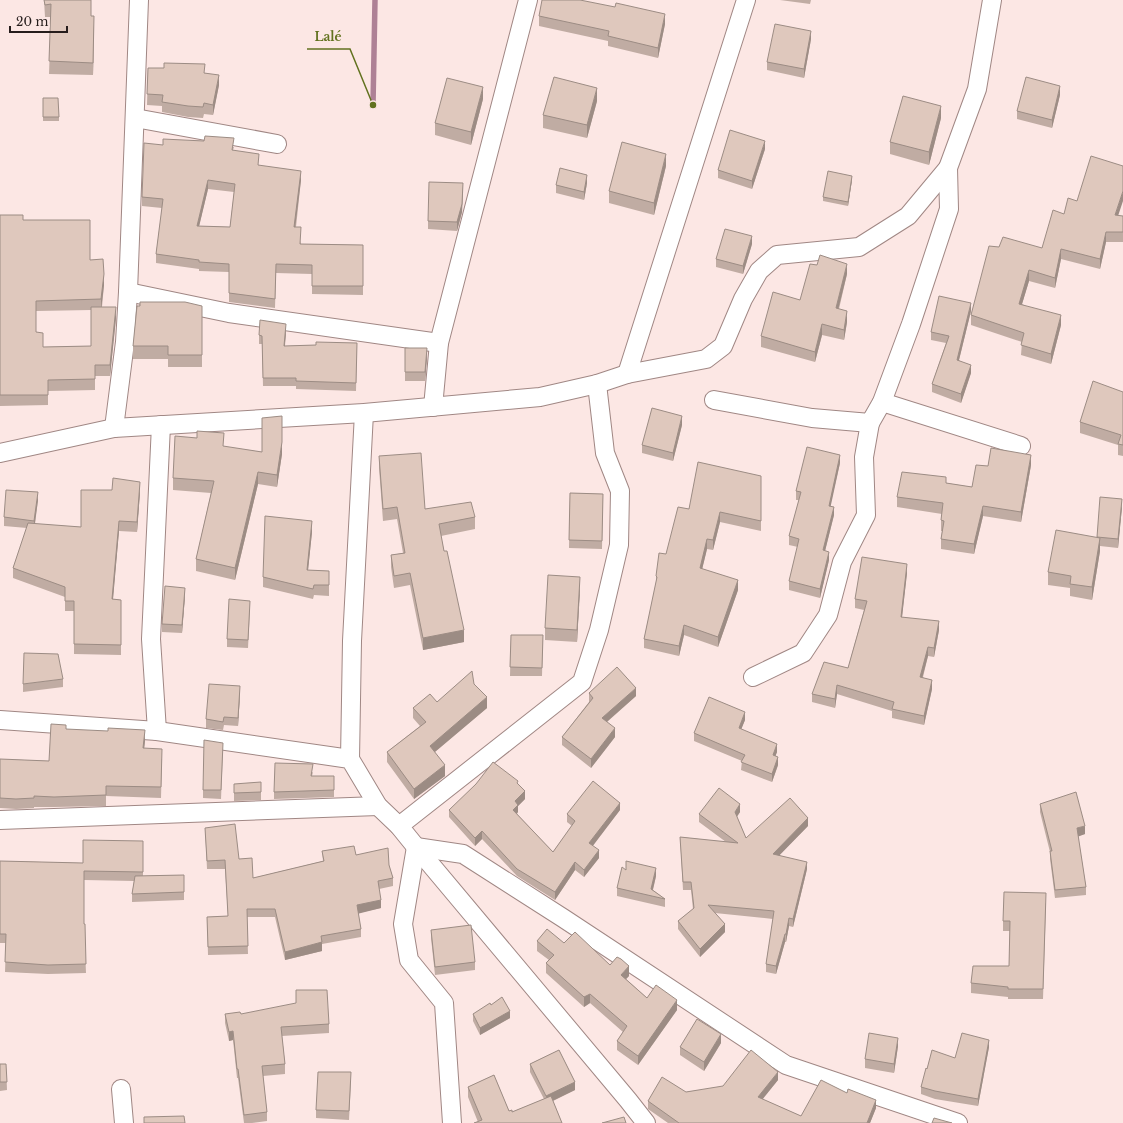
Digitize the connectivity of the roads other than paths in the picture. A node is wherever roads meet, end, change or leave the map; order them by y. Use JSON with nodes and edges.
{"nodes":[{"id":1,"x":139,"y":0,"type":"edge"},
{"id":2,"x":528,"y":0,"type":"edge"},
{"id":3,"x":992,"y":0,"type":"edge"},
{"id":4,"x":741,"y":1,"type":"edge"},
{"id":5,"x":135,"y":118,"type":"junction"},
{"id":6,"x":277,"y":144,"type":"dead end"},
{"id":7,"x":948,"y":168,"type":"junction"},
{"id":8,"x":128,"y":292,"type":"junction"},
{"id":9,"x":439,"y":343,"type":"junction"},
{"id":10,"x":627,"y":374,"type":"junction"},
{"id":11,"x":597,"y":384,"type":"junction"},
{"id":12,"x":714,"y":400,"type":"dead end"},
{"id":13,"x":882,"y":402,"type":"junction"},
{"id":14,"x":433,"y":407,"type":"junction"},
{"id":15,"x":364,"y":413,"type":"junction"},
{"id":16,"x":870,"y":423,"type":"junction"},
{"id":17,"x":161,"y":425,"type":"junction"},
{"id":18,"x":114,"y":428,"type":"junction"},
{"id":19,"x":1022,"y":446,"type":"dead end"},
{"id":20,"x":0,"y":453,"type":"edge"},
{"id":21,"x":753,"y":677,"type":"dead end"},
{"id":22,"x":0,"y":720,"type":"edge"},
{"id":23,"x":156,"y":730,"type":"junction"},
{"id":24,"x":350,"y":760,"type":"junction"},
{"id":25,"x":378,"y":806,"type":"junction"},
{"id":26,"x":0,"y":820,"type":"edge"},
{"id":27,"x":399,"y":826,"type":"junction"},
{"id":28,"x":416,"y":846,"type":"junction"},
{"id":29,"x":121,"y":1089,"type":"dead end"},
{"id":30,"x":124,"y":1123,"type":"edge"},
{"id":31,"x":452,"y":1123,"type":"edge"},
{"id":32,"x":646,"y":1123,"type":"edge"},
{"id":33,"x":958,"y":1123,"type":"edge"}],
"edges":[{"from":1,"to":5,"type":"street"},
{"from":2,"to":9,"type":"street"},
{"from":3,"to":7,"type":"street"},
{"from":4,"to":10,"type":"street"},
{"from":5,"to":6,"type":"street"},
{"from":5,"to":8,"type":"street"},
{"from":7,"to":10,"type":"street"},
{"from":7,"to":13,"type":"street"},
{"from":8,"to":9,"type":"street"},
{"from":8,"to":18,"type":"street"},
{"from":9,"to":14,"type":"street"},
{"from":10,"to":11,"type":"street"},
{"from":11,"to":14,"type":"street"},
{"from":11,"to":27,"type":"street"},
{"from":12,"to":16,"type":"street"},
{"from":13,"to":16,"type":"street"},
{"from":13,"to":19,"type":"street"},
{"from":14,"to":15,"type":"street"},
{"from":15,"to":17,"type":"street"},
{"from":15,"to":24,"type":"street"},
{"from":16,"to":21,"type":"street"},
{"from":17,"to":18,"type":"street"},
{"from":17,"to":23,"type":"street"},
{"from":18,"to":20,"type":"street"},
{"from":22,"to":23,"type":"street"},
{"from":23,"to":24,"type":"street"},
{"from":24,"to":25,"type":"street"},
{"from":25,"to":26,"type":"street"},
{"from":25,"to":27,"type":"street"},
{"from":27,"to":28,"type":"street"},
{"from":28,"to":31,"type":"street"},
{"from":28,"to":32,"type":"street"},
{"from":28,"to":33,"type":"street"},
{"from":29,"to":30,"type":"street"}]}
